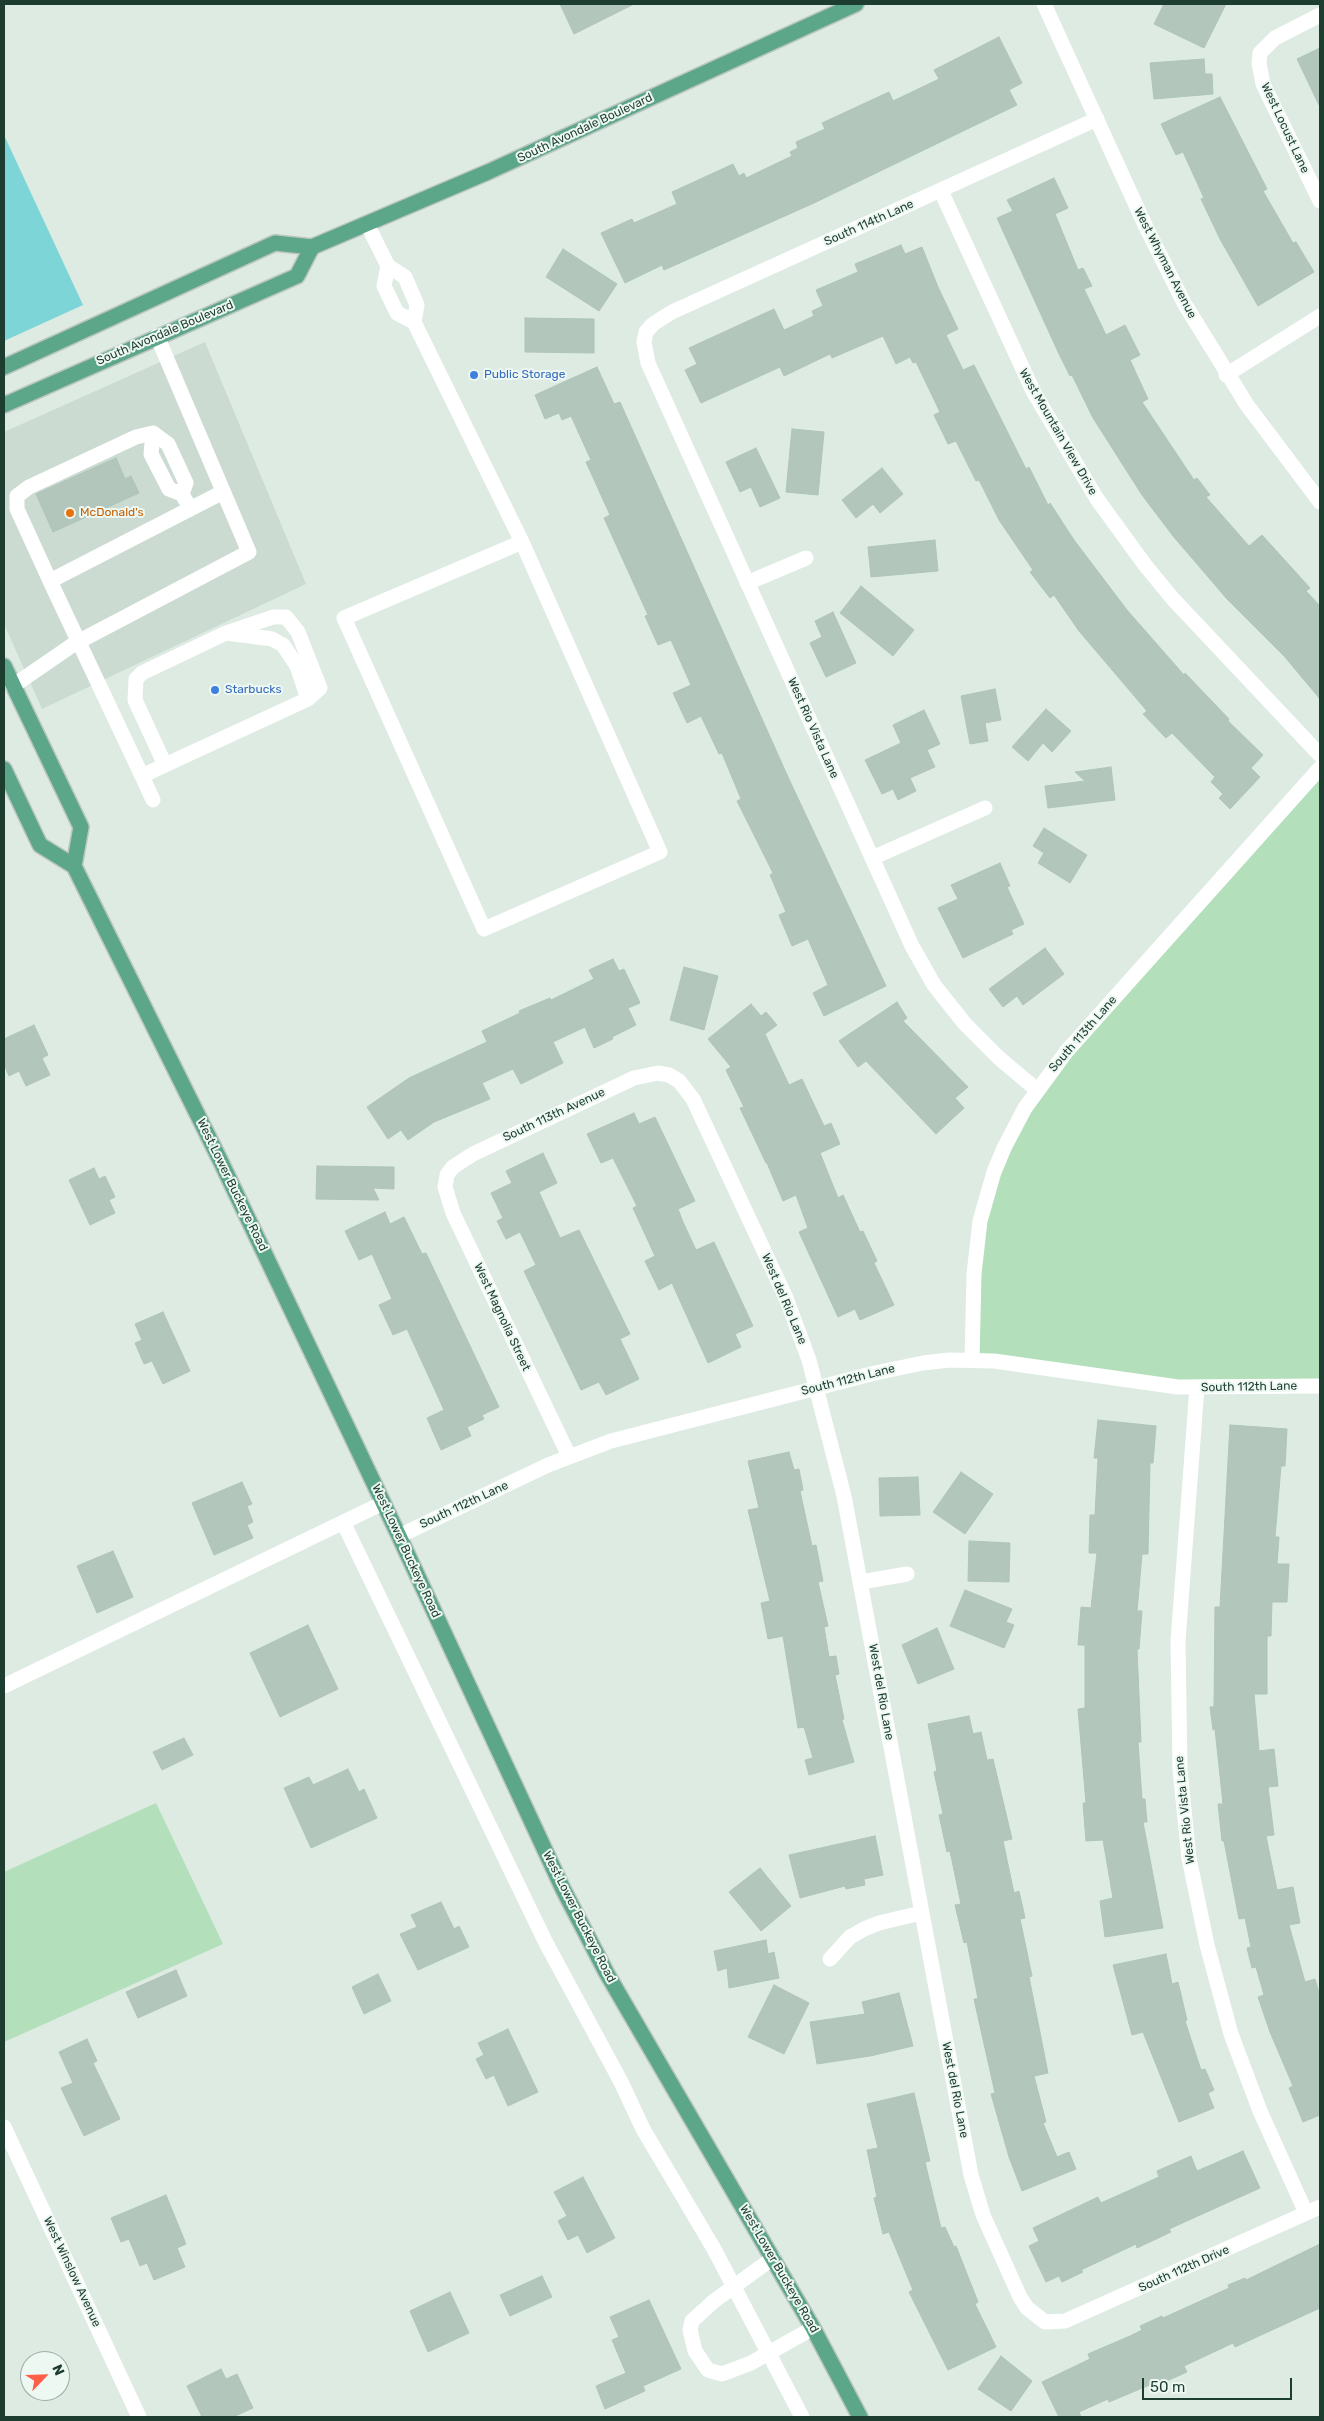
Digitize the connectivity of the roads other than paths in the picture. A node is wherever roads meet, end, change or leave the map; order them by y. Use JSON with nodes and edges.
{"nodes":[{"id":1,"x":856,"y":4,"type":"edge"},
{"id":2,"x":1044,"y":4,"type":"edge"},
{"id":3,"x":1320,"y":15,"type":"edge"},
{"id":4,"x":1097,"y":120,"type":"junction"},
{"id":5,"x":941,"y":191,"type":"junction"},
{"id":6,"x":1320,"y":201,"type":"edge"},
{"id":7,"x":367,"y":224,"type":"junction"},
{"id":8,"x":312,"y":247,"type":"junction"},
{"id":9,"x":388,"y":266,"type":"junction"},
{"id":10,"x":1320,"y":316,"type":"edge"},
{"id":11,"x":414,"y":322,"type":"junction"},
{"id":12,"x":646,"y":332,"type":"joint"},
{"id":13,"x":157,"y":336,"type":"junction"},
{"id":14,"x":4,"y":367,"type":"edge"},
{"id":15,"x":1226,"y":375,"type":"junction"},
{"id":16,"x":4,"y":404,"type":"edge"},
{"id":17,"x":223,"y":492,"type":"junction"},
{"id":18,"x":1320,"y":502,"type":"edge"},
{"id":19,"x":190,"y":509,"type":"junction"},
{"id":20,"x":522,"y":542,"type":"junction"},
{"id":21,"x":806,"y":558,"type":"dead end"},
{"id":22,"x":50,"y":581,"type":"junction"},
{"id":23,"x":747,"y":583,"type":"junction"},
{"id":24,"x":226,"y":633,"type":"junction"},
{"id":25,"x":78,"y":642,"type":"junction"},
{"id":26,"x":4,"y":666,"type":"edge"},
{"id":27,"x":13,"y":686,"type":"junction"},
{"id":28,"x":308,"y":699,"type":"junction"},
{"id":29,"x":1320,"y":755,"type":"edge"},
{"id":30,"x":165,"y":766,"type":"junction"},
{"id":31,"x":1320,"y":768,"type":"edge"},
{"id":32,"x":4,"y":769,"type":"edge"},
{"id":33,"x":142,"y":776,"type":"junction"},
{"id":34,"x":153,"y":800,"type":"dead end"},
{"id":35,"x":984,"y":808,"type":"dead end"},
{"id":36,"x":872,"y":858,"type":"junction"},
{"id":37,"x":74,"y":866,"type":"junction"},
{"id":38,"x":669,"y":1075,"type":"joint"},
{"id":39,"x":1037,"y":1090,"type":"junction"},
{"id":40,"x":447,"y":1175,"type":"joint"},
{"id":41,"x":972,"y":1360,"type":"junction"},
{"id":42,"x":1320,"y":1386,"type":"edge"},
{"id":43,"x":1197,"y":1387,"type":"junction"},
{"id":44,"x":816,"y":1388,"type":"junction"},
{"id":45,"x":569,"y":1456,"type":"junction"},
{"id":46,"x":383,"y":1503,"type":"junction"},
{"id":47,"x":343,"y":1522,"type":"junction"},
{"id":48,"x":399,"y":1536,"type":"junction"},
{"id":49,"x":908,"y":1574,"type":"dead end"},
{"id":50,"x":860,"y":1582,"type":"junction"},
{"id":51,"x":4,"y":1686,"type":"edge"},
{"id":52,"x":921,"y":1913,"type":"junction"},
{"id":53,"x":830,"y":1960,"type":"dead end"},
{"id":54,"x":4,"y":2127,"type":"edge"},
{"id":55,"x":1320,"y":2207,"type":"edge"},
{"id":56,"x":1306,"y":2213,"type":"junction"},
{"id":57,"x":773,"y":2258,"type":"junction"},
{"id":58,"x":733,"y":2287,"type":"junction"},
{"id":59,"x":1045,"y":2322,"type":"joint"},
{"id":60,"x":814,"y":2328,"type":"junction"},
{"id":61,"x":768,"y":2353,"type":"junction"},
{"id":62,"x":139,"y":2417,"type":"edge"},
{"id":63,"x":802,"y":2417,"type":"edge"},
{"id":64,"x":860,"y":2417,"type":"edge"}],
"edges":[{"from":1,"to":7,"type":"main road","name":"South Avondale Boulevard"},
{"from":2,"to":4,"type":"street","name":"West Whyman Avenue"},
{"from":3,"to":6,"type":"street","name":"West Locust Lane"},
{"from":4,"to":5,"type":"street","name":"South 114th Lane"},
{"from":4,"to":15,"type":"street","name":"West Whyman Avenue"},
{"from":5,"to":12,"type":"street","name":"South 114th Lane"},
{"from":5,"to":29,"type":"street","name":"West Mountain View Drive"},
{"from":7,"to":8,"type":"main road","name":"South Avondale Boulevard"},
{"from":7,"to":9,"type":"street"},
{"from":8,"to":13,"type":"main road","name":"South Avondale Boulevard"},
{"from":8,"to":14,"type":"main road","name":"South Avondale Boulevard"},
{"from":9,"to":11,"type":"street"},
{"from":9,"to":11,"type":"street"},
{"from":10,"to":15,"type":"street"},
{"from":11,"to":20,"type":"street"},
{"from":12,"to":23,"type":"street","name":"West Rio Vista Lane"},
{"from":13,"to":16,"type":"main road","name":"South Avondale Boulevard"},
{"from":13,"to":17,"type":"street"},
{"from":15,"to":18,"type":"street","name":"West Whyman Avenue"},
{"from":17,"to":19,"type":"street"},
{"from":17,"to":25,"type":"street"},
{"from":19,"to":22,"type":"street"},
{"from":19,"to":22,"type":"street"},
{"from":20,"to":20,"type":"street"},
{"from":21,"to":23,"type":"street"},
{"from":22,"to":25,"type":"street"},
{"from":23,"to":36,"type":"street","name":"West Rio Vista Lane"},
{"from":24,"to":28,"type":"street"},
{"from":24,"to":28,"type":"street"},
{"from":24,"to":30,"type":"street"},
{"from":25,"to":27,"type":"street"},
{"from":25,"to":33,"type":"street"},
{"from":26,"to":27,"type":"main road"},
{"from":27,"to":37,"type":"main road"},
{"from":28,"to":30,"type":"street"},
{"from":30,"to":33,"type":"street"},
{"from":31,"to":39,"type":"street","name":"South 113th Lane"},
{"from":32,"to":37,"type":"main road"},
{"from":33,"to":34,"type":"street"},
{"from":35,"to":36,"type":"street"},
{"from":36,"to":39,"type":"street","name":"West Rio Vista Lane"},
{"from":37,"to":46,"type":"main road","name":"West Lower Buckeye Road"},
{"from":38,"to":40,"type":"street","name":"South 113th Avenue"},
{"from":38,"to":44,"type":"street","name":"West del Rio Lane"},
{"from":39,"to":41,"type":"street","name":"South 113th Lane"},
{"from":40,"to":45,"type":"street","name":"West Magnolia Street"},
{"from":41,"to":43,"type":"street","name":"South 112th Lane"},
{"from":41,"to":44,"type":"street","name":"South 112th Lane"},
{"from":42,"to":43,"type":"street","name":"South 112th Lane"},
{"from":43,"to":56,"type":"street","name":"West Rio Vista Lane"},
{"from":44,"to":45,"type":"street","name":"South 112th Lane"},
{"from":44,"to":50,"type":"street","name":"West del Rio Lane"},
{"from":45,"to":48,"type":"street","name":"South 112th Lane"},
{"from":46,"to":47,"type":"street"},
{"from":46,"to":48,"type":"main road","name":"West Lower Buckeye Road"},
{"from":47,"to":51,"type":"street"},
{"from":47,"to":58,"type":"street"},
{"from":48,"to":57,"type":"main road","name":"West Lower Buckeye Road"},
{"from":49,"to":50,"type":"street"},
{"from":50,"to":52,"type":"street","name":"West del Rio Lane"},
{"from":52,"to":53,"type":"street"},
{"from":52,"to":59,"type":"street","name":"West del Rio Lane"},
{"from":54,"to":62,"type":"street","name":"West Winslow Avenue"},
{"from":55,"to":56,"type":"street","name":"South 112th Drive"},
{"from":56,"to":59,"type":"street","name":"South 112th Drive"},
{"from":57,"to":58,"type":"street"},
{"from":57,"to":60,"type":"main road","name":"West Lower Buckeye Road"},
{"from":58,"to":61,"type":"street"},
{"from":58,"to":61,"type":"street"},
{"from":60,"to":61,"type":"street"},
{"from":60,"to":64,"type":"main road","name":"West Lower Buckeye Road"},
{"from":61,"to":63,"type":"street"}]}
